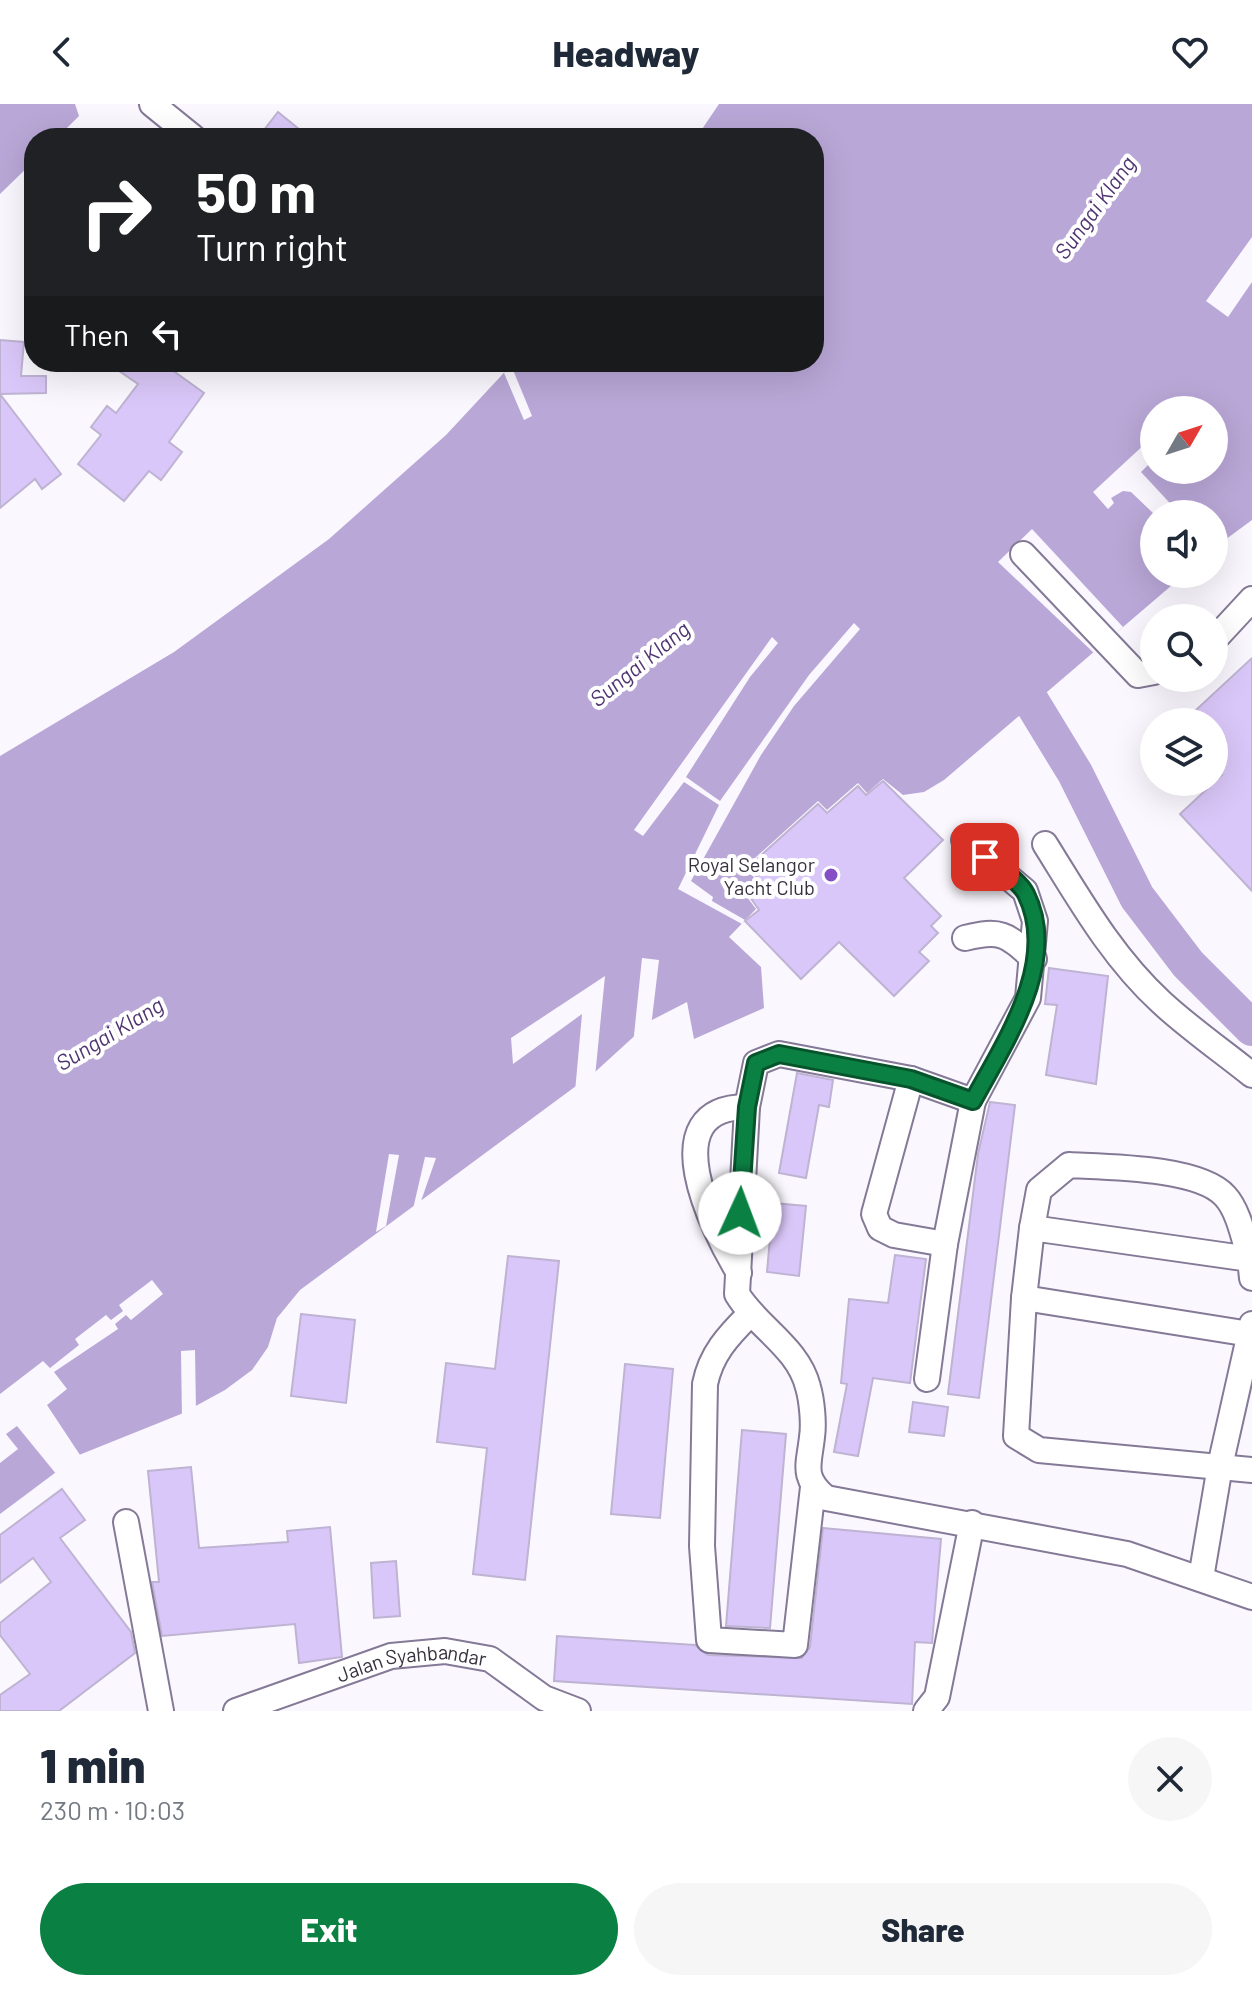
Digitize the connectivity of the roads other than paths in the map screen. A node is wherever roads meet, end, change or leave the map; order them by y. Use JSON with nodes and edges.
{"nodes":[{"id":1,"x":152,"y":104,"type":"edge"},
{"id":2,"x":182,"y":128,"type":"edge"},
{"id":3,"x":1023,"y":554,"type":"dead end"},
{"id":4,"x":1252,"y":599,"type":"edge"},
{"id":5,"x":1228,"y":625,"type":"edge"},
{"id":6,"x":1140,"y":675,"type":"edge"},
{"id":7,"x":964,"y":840,"type":"dead end"},
{"id":8,"x":1045,"y":844,"type":"dead end"},
{"id":9,"x":965,"y":938,"type":"dead end"},
{"id":10,"x":1034,"y":959,"type":"junction"},
{"id":11,"x":1252,"y":1075,"type":"edge"},
{"id":12,"x":911,"y":1079,"type":"junction"},
{"id":13,"x":973,"y":1101,"type":"junction"},
{"id":14,"x":747,"y":1107,"type":"junction"},
{"id":15,"x":1032,"y":1228,"type":"junction"},
{"id":16,"x":945,"y":1244,"type":"junction"},
{"id":17,"x":1251,"y":1269,"type":"edge"},
{"id":18,"x":739,"y":1273,"type":"junction"},
{"id":19,"x":1024,"y":1298,"type":"junction"},
{"id":20,"x":749,"y":1315,"type":"junction"},
{"id":21,"x":1251,"y":1329,"type":"edge"},
{"id":22,"x":927,"y":1379,"type":"dead end"},
{"id":23,"x":1220,"y":1466,"type":"junction"},
{"id":24,"x":1252,"y":1470,"type":"edge"},
{"id":25,"x":813,"y":1487,"type":"junction"},
{"id":26,"x":126,"y":1522,"type":"dead end"},
{"id":27,"x":972,"y":1523,"type":"junction"},
{"id":28,"x":1201,"y":1578,"type":"junction"},
{"id":29,"x":1252,"y":1597,"type":"edge"},
{"id":30,"x":161,"y":1711,"type":"edge"},
{"id":31,"x":236,"y":1711,"type":"edge"},
{"id":32,"x":578,"y":1711,"type":"edge"},
{"id":33,"x":926,"y":1711,"type":"edge"}],
"edges":[{"from":1,"to":2,"type":"street"},
{"from":3,"to":6,"type":"street"},
{"from":4,"to":5,"type":"street"},
{"from":7,"to":10,"type":"street"},
{"from":8,"to":11,"type":"street"},
{"from":9,"to":10,"type":"street"},
{"from":10,"to":13,"type":"street"},
{"from":12,"to":13,"type":"street"},
{"from":12,"to":14,"type":"street"},
{"from":12,"to":16,"type":"street"},
{"from":13,"to":16,"type":"street"},
{"from":14,"to":18,"type":"street"},
{"from":14,"to":18,"type":"street"},
{"from":15,"to":17,"type":"street"},
{"from":15,"to":17,"type":"street"},
{"from":15,"to":19,"type":"street"},
{"from":16,"to":22,"type":"street"},
{"from":18,"to":20,"type":"street"},
{"from":19,"to":21,"type":"street"},
{"from":19,"to":23,"type":"street"},
{"from":20,"to":25,"type":"street"},
{"from":20,"to":25,"type":"street"},
{"from":21,"to":23,"type":"street"},
{"from":23,"to":24,"type":"street"},
{"from":23,"to":28,"type":"street"},
{"from":25,"to":27,"type":"street"},
{"from":26,"to":30,"type":"street"},
{"from":27,"to":28,"type":"street"},
{"from":27,"to":33,"type":"street"},
{"from":28,"to":29,"type":"street"},
{"from":31,"to":32,"type":"street","name":"Jalan Syahbandar"}]}
